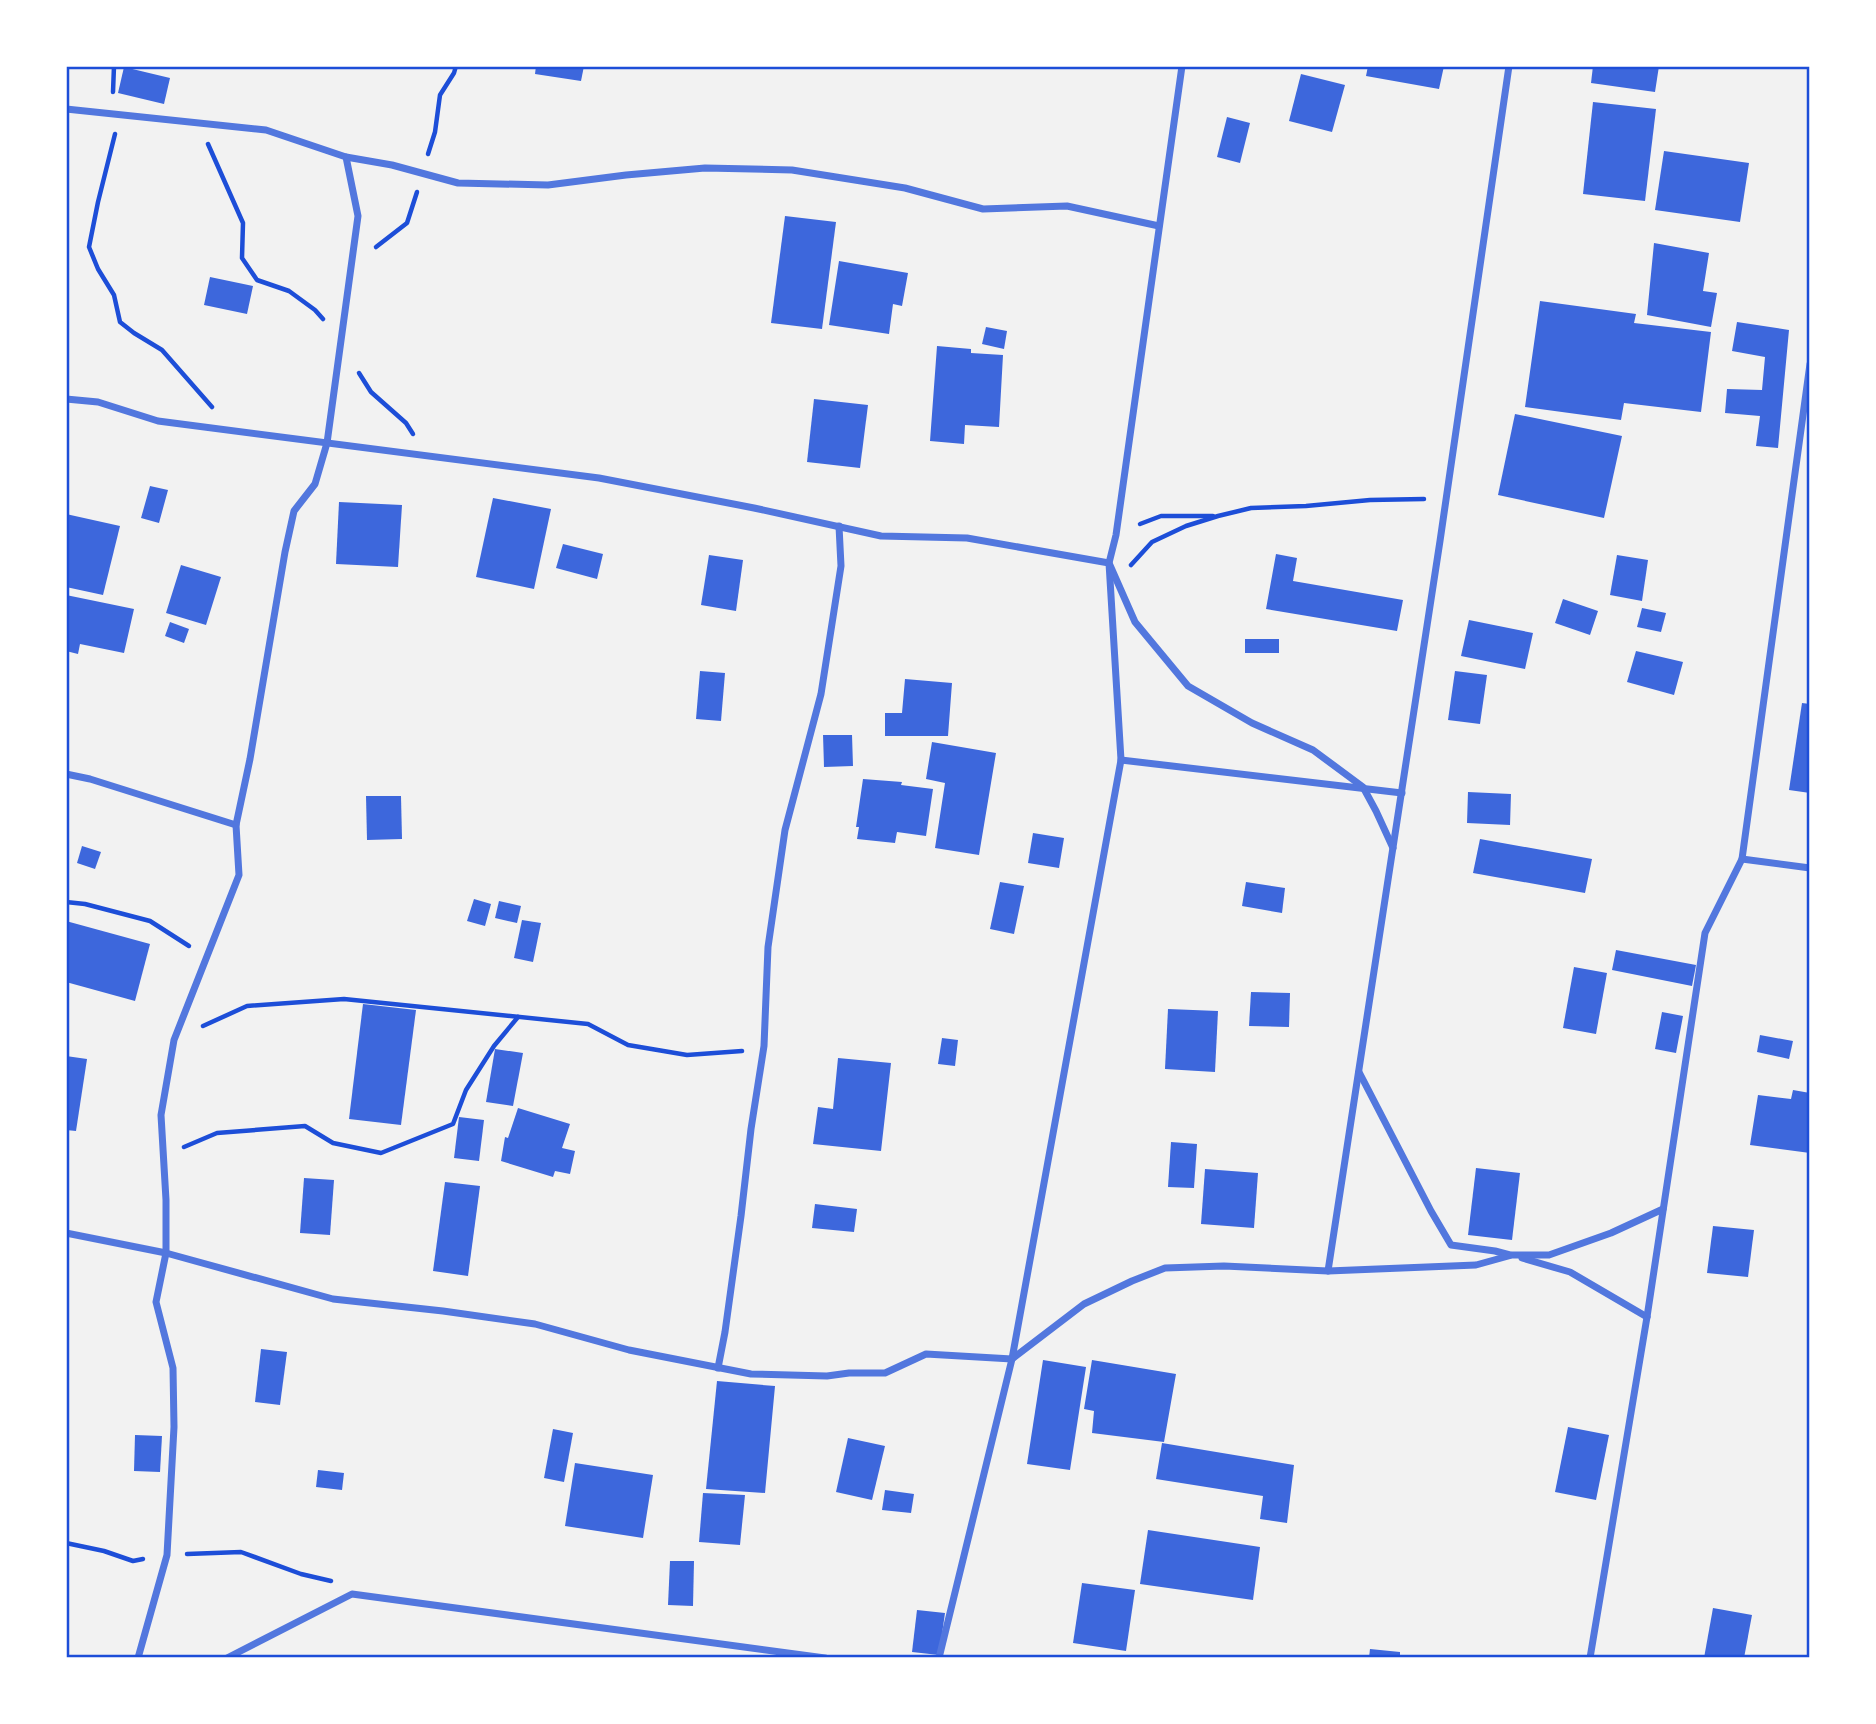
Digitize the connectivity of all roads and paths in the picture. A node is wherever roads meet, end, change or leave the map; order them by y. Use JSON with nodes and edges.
{"nodes":[{"id":1,"x":114,"y":66,"type":"edge"},
{"id":2,"x":1182,"y":66,"type":"edge"},
{"id":3,"x":1509,"y":66,"type":"edge"},
{"id":4,"x":66,"y":109,"type":"edge"},
{"id":5,"x":119,"y":115,"type":"junction"},
{"id":6,"x":192,"y":123,"type":"junction"},
{"id":7,"x":346,"y":157,"type":"junction"},
{"id":8,"x":1159,"y":226,"type":"junction"},
{"id":9,"x":340,"y":341,"type":"junction"},
{"id":10,"x":1810,"y":364,"type":"edge"},
{"id":11,"x":66,"y":399,"type":"edge"},
{"id":12,"x":229,"y":430,"type":"junction"},
{"id":13,"x":327,"y":443,"type":"junction"},
{"id":14,"x":425,"y":456,"type":"junction"},
{"id":15,"x":1446,"y":499,"type":"junction"},
{"id":16,"x":1218,"y":516,"type":"junction"},
{"id":17,"x":839,"y":526,"type":"junction"},
{"id":18,"x":1116,"y":536,"type":"junction"},
{"id":19,"x":1109,"y":563,"type":"junction"},
{"id":20,"x":1117,"y":581,"type":"junction"},
{"id":21,"x":1121,"y":760,"type":"junction"},
{"id":22,"x":66,"y":774,"type":"edge"},
{"id":23,"x":1363,"y":787,"type":"junction"},
{"id":24,"x":1402,"y":793,"type":"junction"},
{"id":25,"x":236,"y":825,"type":"junction"},
{"id":26,"x":1393,"y":848,"type":"junction"},
{"id":27,"x":1742,"y":859,"type":"junction"},
{"id":28,"x":1810,"y":869,"type":"edge"},
{"id":29,"x":66,"y":902,"type":"edge"},
{"id":30,"x":205,"y":961,"type":"junction"},
{"id":31,"x":518,"y":1017,"type":"junction"},
{"id":32,"x":174,"y":1040,"type":"junction"},
{"id":33,"x":764,"y":1050,"type":"junction"},
{"id":34,"x":1359,"y":1072,"type":"junction"},
{"id":35,"x":164,"y":1155,"type":"junction"},
{"id":36,"x":1663,"y":1209,"type":"junction"},
{"id":37,"x":66,"y":1233,"type":"edge"},
{"id":38,"x":166,"y":1253,"type":"junction"},
{"id":39,"x":1512,"y":1255,"type":"junction"},
{"id":40,"x":1328,"y":1271,"type":"junction"},
{"id":41,"x":1647,"y":1317,"type":"junction"},
{"id":42,"x":1012,"y":1359,"type":"junction"},
{"id":43,"x":718,"y":1368,"type":"junction"},
{"id":44,"x":66,"y":1543,"type":"edge"},
{"id":45,"x":167,"y":1555,"type":"junction"},
{"id":46,"x":341,"y":1583,"type":"dead end"},
{"id":47,"x":138,"y":1657,"type":"edge"},
{"id":48,"x":227,"y":1657,"type":"edge"},
{"id":49,"x":825,"y":1657,"type":"edge"},
{"id":50,"x":939,"y":1657,"type":"edge"},
{"id":51,"x":1590,"y":1657,"type":"edge"}],
"edges":[{"from":1,"to":5,"type":"path"},
{"from":2,"to":8,"type":"street"},
{"from":3,"to":15,"type":"street"},
{"from":4,"to":5,"type":"street"},
{"from":5,"to":6,"type":"street"},
{"from":5,"to":12,"type":"path"},
{"from":6,"to":7,"type":"street"},
{"from":6,"to":9,"type":"path"},
{"from":7,"to":8,"type":"street"},
{"from":7,"to":9,"type":"street"},
{"from":8,"to":18,"type":"street"},
{"from":9,"to":13,"type":"street"},
{"from":9,"to":14,"type":"path"},
{"from":10,"to":27,"type":"street"},
{"from":11,"to":12,"type":"street"},
{"from":12,"to":13,"type":"street"},
{"from":13,"to":14,"type":"street"},
{"from":13,"to":25,"type":"street"},
{"from":14,"to":17,"type":"street"},
{"from":15,"to":16,"type":"path"},
{"from":15,"to":24,"type":"street"},
{"from":16,"to":18,"type":"path"},
{"from":16,"to":20,"type":"path"},
{"from":17,"to":19,"type":"street"},
{"from":17,"to":33,"type":"street"},
{"from":18,"to":19,"type":"street"},
{"from":19,"to":20,"type":"street"},
{"from":19,"to":21,"type":"street"},
{"from":20,"to":23,"type":"street"},
{"from":21,"to":23,"type":"street"},
{"from":21,"to":42,"type":"street"},
{"from":22,"to":25,"type":"street"},
{"from":23,"to":24,"type":"street"},
{"from":23,"to":26,"type":"street"},
{"from":24,"to":26,"type":"street"},
{"from":25,"to":30,"type":"street"},
{"from":26,"to":34,"type":"street"},
{"from":27,"to":28,"type":"street"},
{"from":27,"to":36,"type":"street"},
{"from":29,"to":30,"type":"path"},
{"from":30,"to":32,"type":"street"},
{"from":31,"to":32,"type":"path"},
{"from":31,"to":33,"type":"path"},
{"from":31,"to":35,"type":"path"},
{"from":32,"to":35,"type":"street"},
{"from":33,"to":43,"type":"street"},
{"from":34,"to":39,"type":"street"},
{"from":34,"to":40,"type":"street"},
{"from":35,"to":38,"type":"street"},
{"from":36,"to":39,"type":"street"},
{"from":36,"to":41,"type":"street"},
{"from":37,"to":38,"type":"street"},
{"from":38,"to":43,"type":"street"},
{"from":38,"to":45,"type":"street"},
{"from":39,"to":40,"type":"street"},
{"from":39,"to":41,"type":"street"},
{"from":40,"to":42,"type":"street"},
{"from":41,"to":51,"type":"street"},
{"from":42,"to":43,"type":"street"},
{"from":42,"to":50,"type":"street"},
{"from":44,"to":45,"type":"path"},
{"from":45,"to":46,"type":"path"},
{"from":45,"to":47,"type":"street"},
{"from":48,"to":49,"type":"street"}]}
